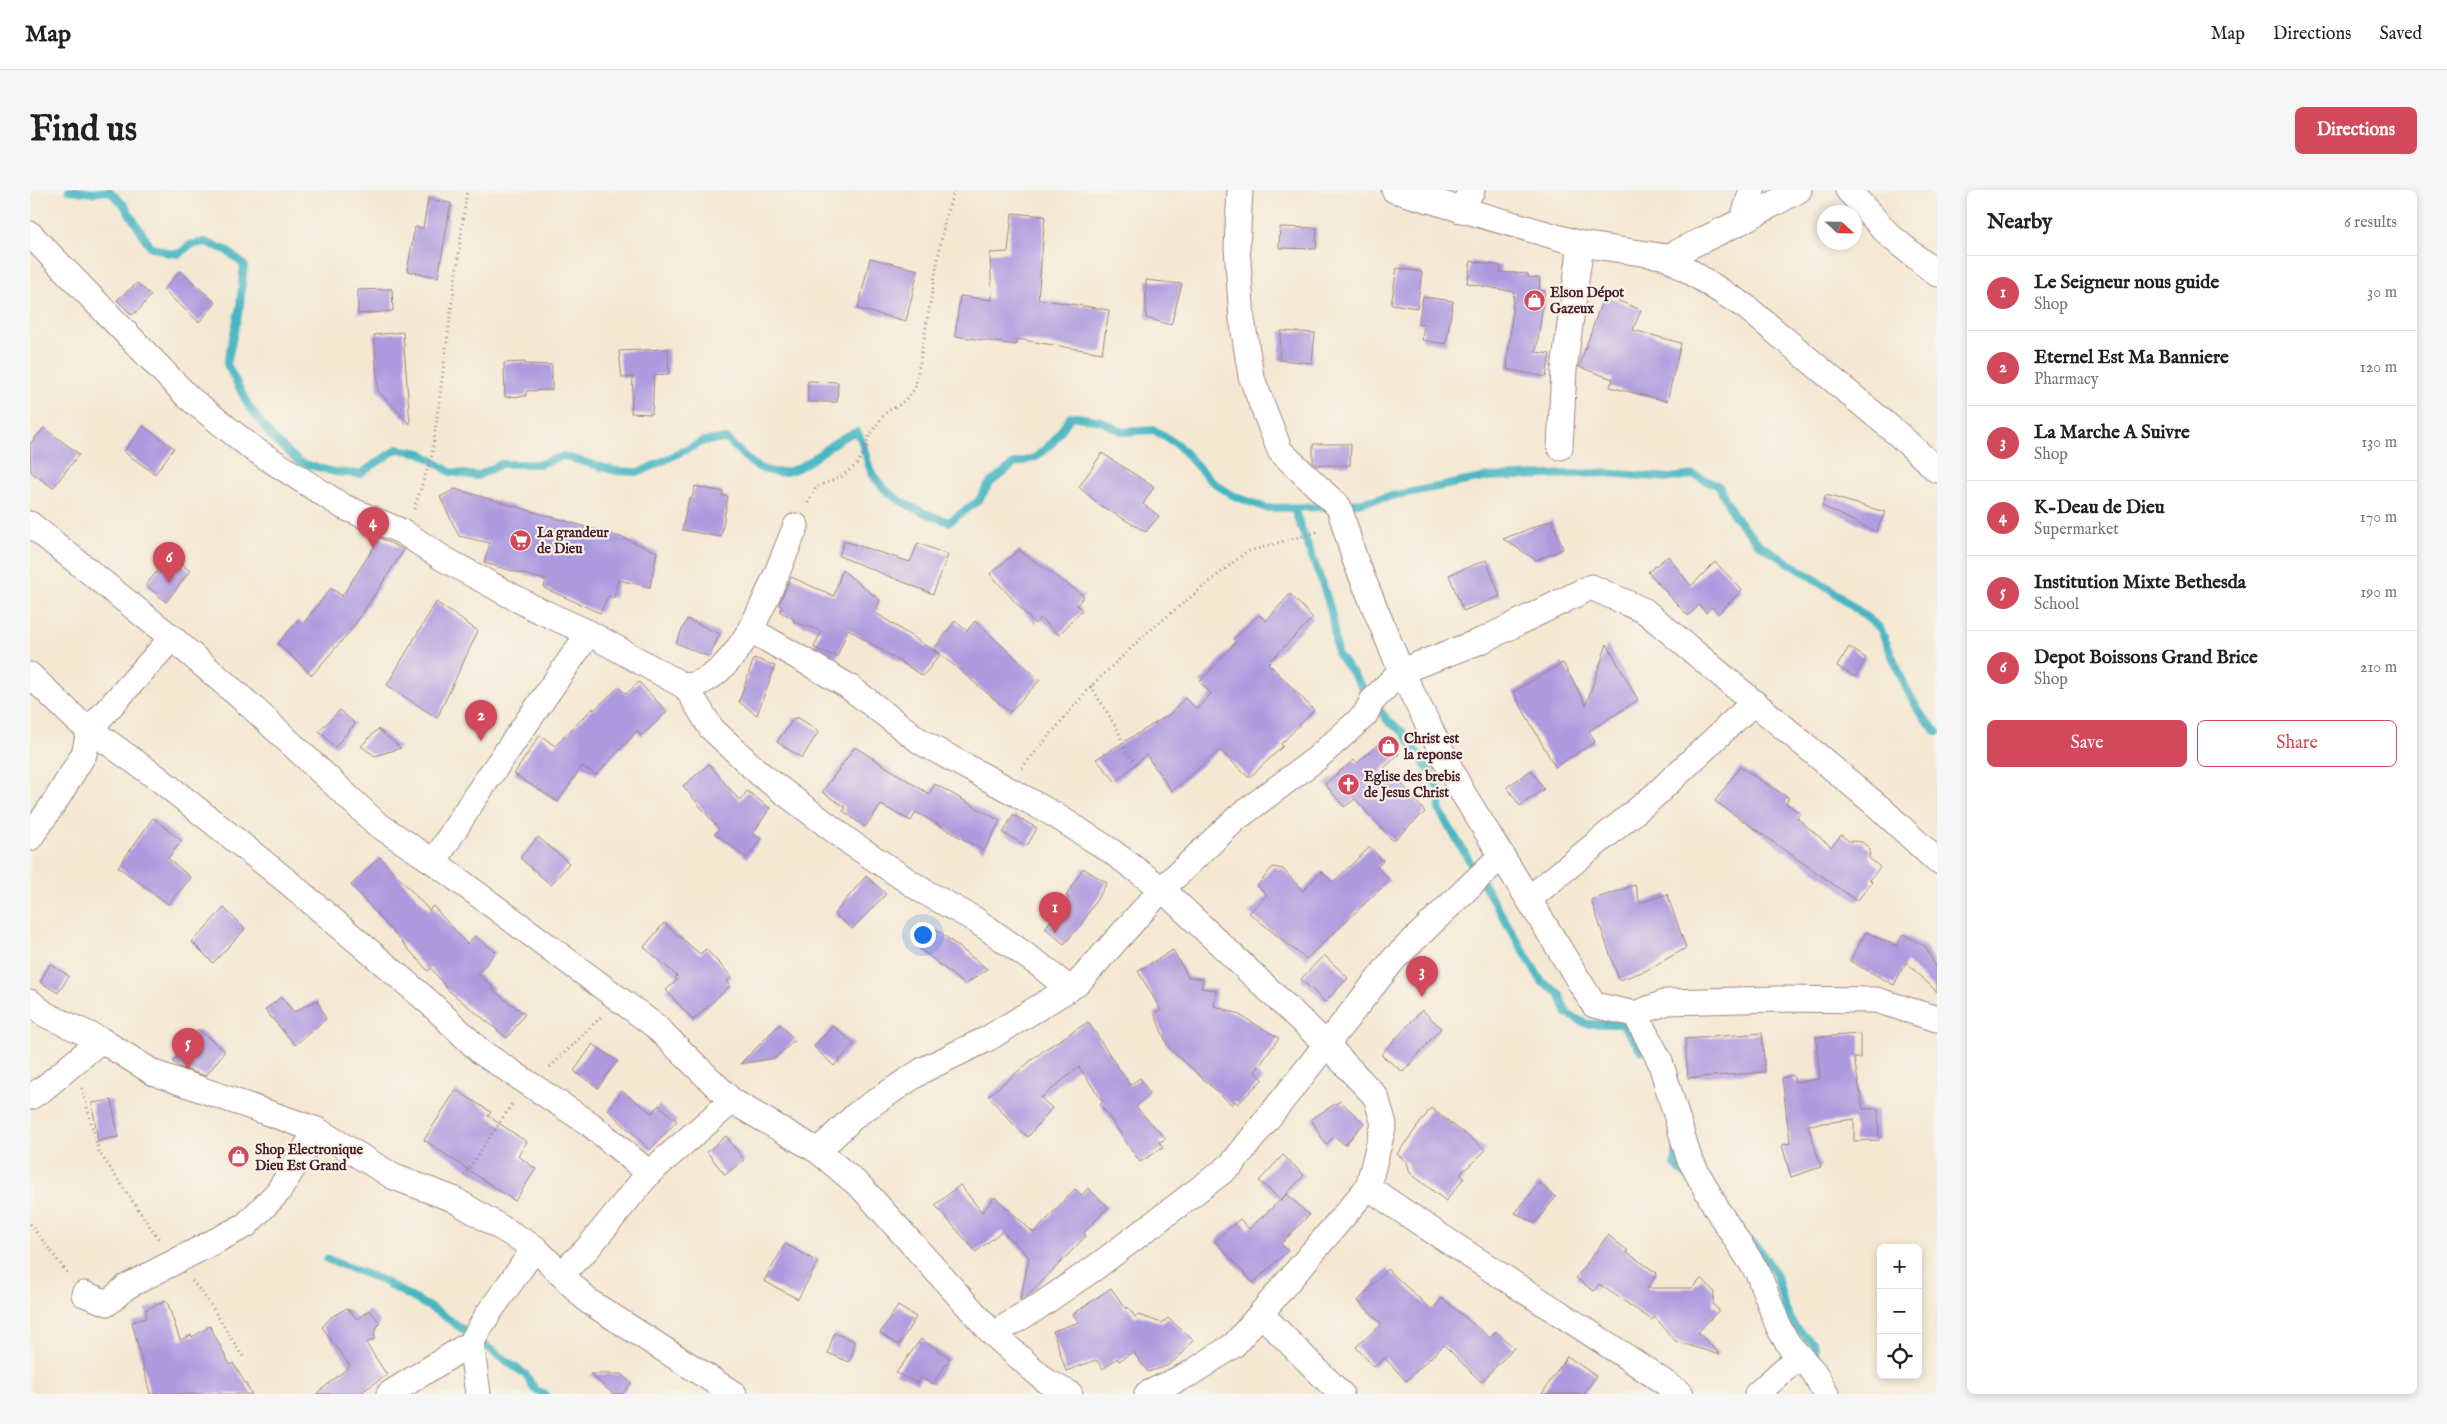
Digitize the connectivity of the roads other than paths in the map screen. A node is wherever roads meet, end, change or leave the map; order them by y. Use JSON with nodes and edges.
{"nodes":[{"id":1,"x":1240,"y":190,"type":"edge"},
{"id":2,"x":1394,"y":190,"type":"edge"},
{"id":3,"x":1752,"y":190,"type":"edge"},
{"id":4,"x":1799,"y":190,"type":"edge"},
{"id":5,"x":1848,"y":190,"type":"edge"},
{"id":6,"x":1466,"y":200,"type":"edge"},
{"id":7,"x":1742,"y":221,"type":"junction"},
{"id":8,"x":30,"y":234,"type":"edge"},
{"id":9,"x":1581,"y":244,"type":"junction"},
{"id":10,"x":1667,"y":257,"type":"junction"},
{"id":11,"x":1937,"y":274,"type":"edge"},
{"id":12,"x":1560,"y":447,"type":"dead end"},
{"id":13,"x":1937,"y":470,"type":"edge"},
{"id":14,"x":30,"y":524,"type":"edge"},
{"id":15,"x":796,"y":526,"type":"dead end"},
{"id":16,"x":751,"y":630,"type":"junction"},
{"id":17,"x":589,"y":633,"type":"junction"},
{"id":18,"x":172,"y":638,"type":"junction"},
{"id":19,"x":1401,"y":671,"type":"junction"},
{"id":20,"x":30,"y":675,"type":"edge"},
{"id":21,"x":686,"y":687,"type":"junction"},
{"id":22,"x":1753,"y":702,"type":"junction"},
{"id":23,"x":90,"y":729,"type":"junction"},
{"id":24,"x":30,"y":838,"type":"edge"},
{"id":25,"x":1502,"y":855,"type":"junction"},
{"id":26,"x":1937,"y":861,"type":"edge"},
{"id":27,"x":434,"y":862,"type":"junction"},
{"id":28,"x":1162,"y":890,"type":"junction"},
{"id":29,"x":1530,"y":898,"type":"junction"},
{"id":30,"x":1069,"y":989,"type":"junction"},
{"id":31,"x":30,"y":1002,"type":"edge"},
{"id":32,"x":1635,"y":1014,"type":"junction"},
{"id":33,"x":1937,"y":1019,"type":"edge"},
{"id":34,"x":101,"y":1040,"type":"junction"},
{"id":35,"x":1327,"y":1045,"type":"junction"},
{"id":36,"x":30,"y":1097,"type":"edge"},
{"id":37,"x":732,"y":1102,"type":"junction"},
{"id":38,"x":317,"y":1130,"type":"junction"},
{"id":39,"x":818,"y":1152,"type":"junction"},
{"id":40,"x":648,"y":1173,"type":"junction"},
{"id":41,"x":1368,"y":1187,"type":"junction"},
{"id":42,"x":535,"y":1248,"type":"junction"},
{"id":43,"x":561,"y":1274,"type":"junction"},
{"id":44,"x":84,"y":1294,"type":"road end"},
{"id":45,"x":1261,"y":1314,"type":"junction"},
{"id":46,"x":993,"y":1334,"type":"junction"},
{"id":47,"x":471,"y":1343,"type":"junction"},
{"id":48,"x":1799,"y":1356,"type":"junction"},
{"id":49,"x":389,"y":1394,"type":"edge"},
{"id":50,"x":478,"y":1394,"type":"edge"},
{"id":51,"x":734,"y":1394,"type":"edge"},
{"id":52,"x":1070,"y":1394,"type":"edge"},
{"id":53,"x":1147,"y":1394,"type":"edge"},
{"id":54,"x":1341,"y":1394,"type":"edge"},
{"id":55,"x":1681,"y":1394,"type":"edge"},
{"id":56,"x":1757,"y":1394,"type":"edge"},
{"id":57,"x":1826,"y":1394,"type":"edge"}],
"edges":[{"from":1,"to":19,"type":"street"},
{"from":2,"to":6,"type":"street"},
{"from":3,"to":7,"type":"street"},
{"from":4,"to":7,"type":"street"},
{"from":5,"to":11,"type":"street"},
{"from":6,"to":9,"type":"street"},
{"from":7,"to":10,"type":"street"},
{"from":8,"to":17,"type":"street"},
{"from":9,"to":10,"type":"street"},
{"from":9,"to":12,"type":"street"},
{"from":10,"to":13,"type":"street"},
{"from":14,"to":18,"type":"street"},
{"from":15,"to":16,"type":"street"},
{"from":16,"to":21,"type":"street"},
{"from":16,"to":28,"type":"street"},
{"from":17,"to":21,"type":"street"},
{"from":17,"to":27,"type":"street"},
{"from":18,"to":23,"type":"street"},
{"from":18,"to":27,"type":"street"},
{"from":19,"to":22,"type":"street"},
{"from":19,"to":25,"type":"street"},
{"from":19,"to":28,"type":"street"},
{"from":20,"to":23,"type":"street"},
{"from":21,"to":30,"type":"street"},
{"from":22,"to":26,"type":"street"},
{"from":22,"to":29,"type":"street"},
{"from":23,"to":24,"type":"street"},
{"from":23,"to":40,"type":"street"},
{"from":25,"to":29,"type":"street"},
{"from":25,"to":35,"type":"street"},
{"from":27,"to":37,"type":"street"},
{"from":28,"to":30,"type":"street"},
{"from":28,"to":35,"type":"street"},
{"from":29,"to":32,"type":"street"},
{"from":30,"to":39,"type":"street"},
{"from":31,"to":34,"type":"street"},
{"from":32,"to":33,"type":"street"},
{"from":32,"to":48,"type":"street"},
{"from":34,"to":36,"type":"street"},
{"from":34,"to":38,"type":"street"},
{"from":35,"to":41,"type":"street"},
{"from":35,"to":46,"type":"street"},
{"from":37,"to":39,"type":"street"},
{"from":37,"to":40,"type":"street"},
{"from":38,"to":42,"type":"street"},
{"from":38,"to":44,"type":"street"},
{"from":39,"to":46,"type":"street"},
{"from":40,"to":43,"type":"street"},
{"from":41,"to":45,"type":"street"},
{"from":41,"to":55,"type":"street"},
{"from":42,"to":43,"type":"street"},
{"from":42,"to":47,"type":"street"},
{"from":43,"to":51,"type":"street"},
{"from":45,"to":53,"type":"street"},
{"from":45,"to":54,"type":"street"},
{"from":46,"to":52,"type":"street"},
{"from":47,"to":49,"type":"street"},
{"from":47,"to":50,"type":"street"},
{"from":48,"to":56,"type":"street"},
{"from":48,"to":57,"type":"street"}]}
